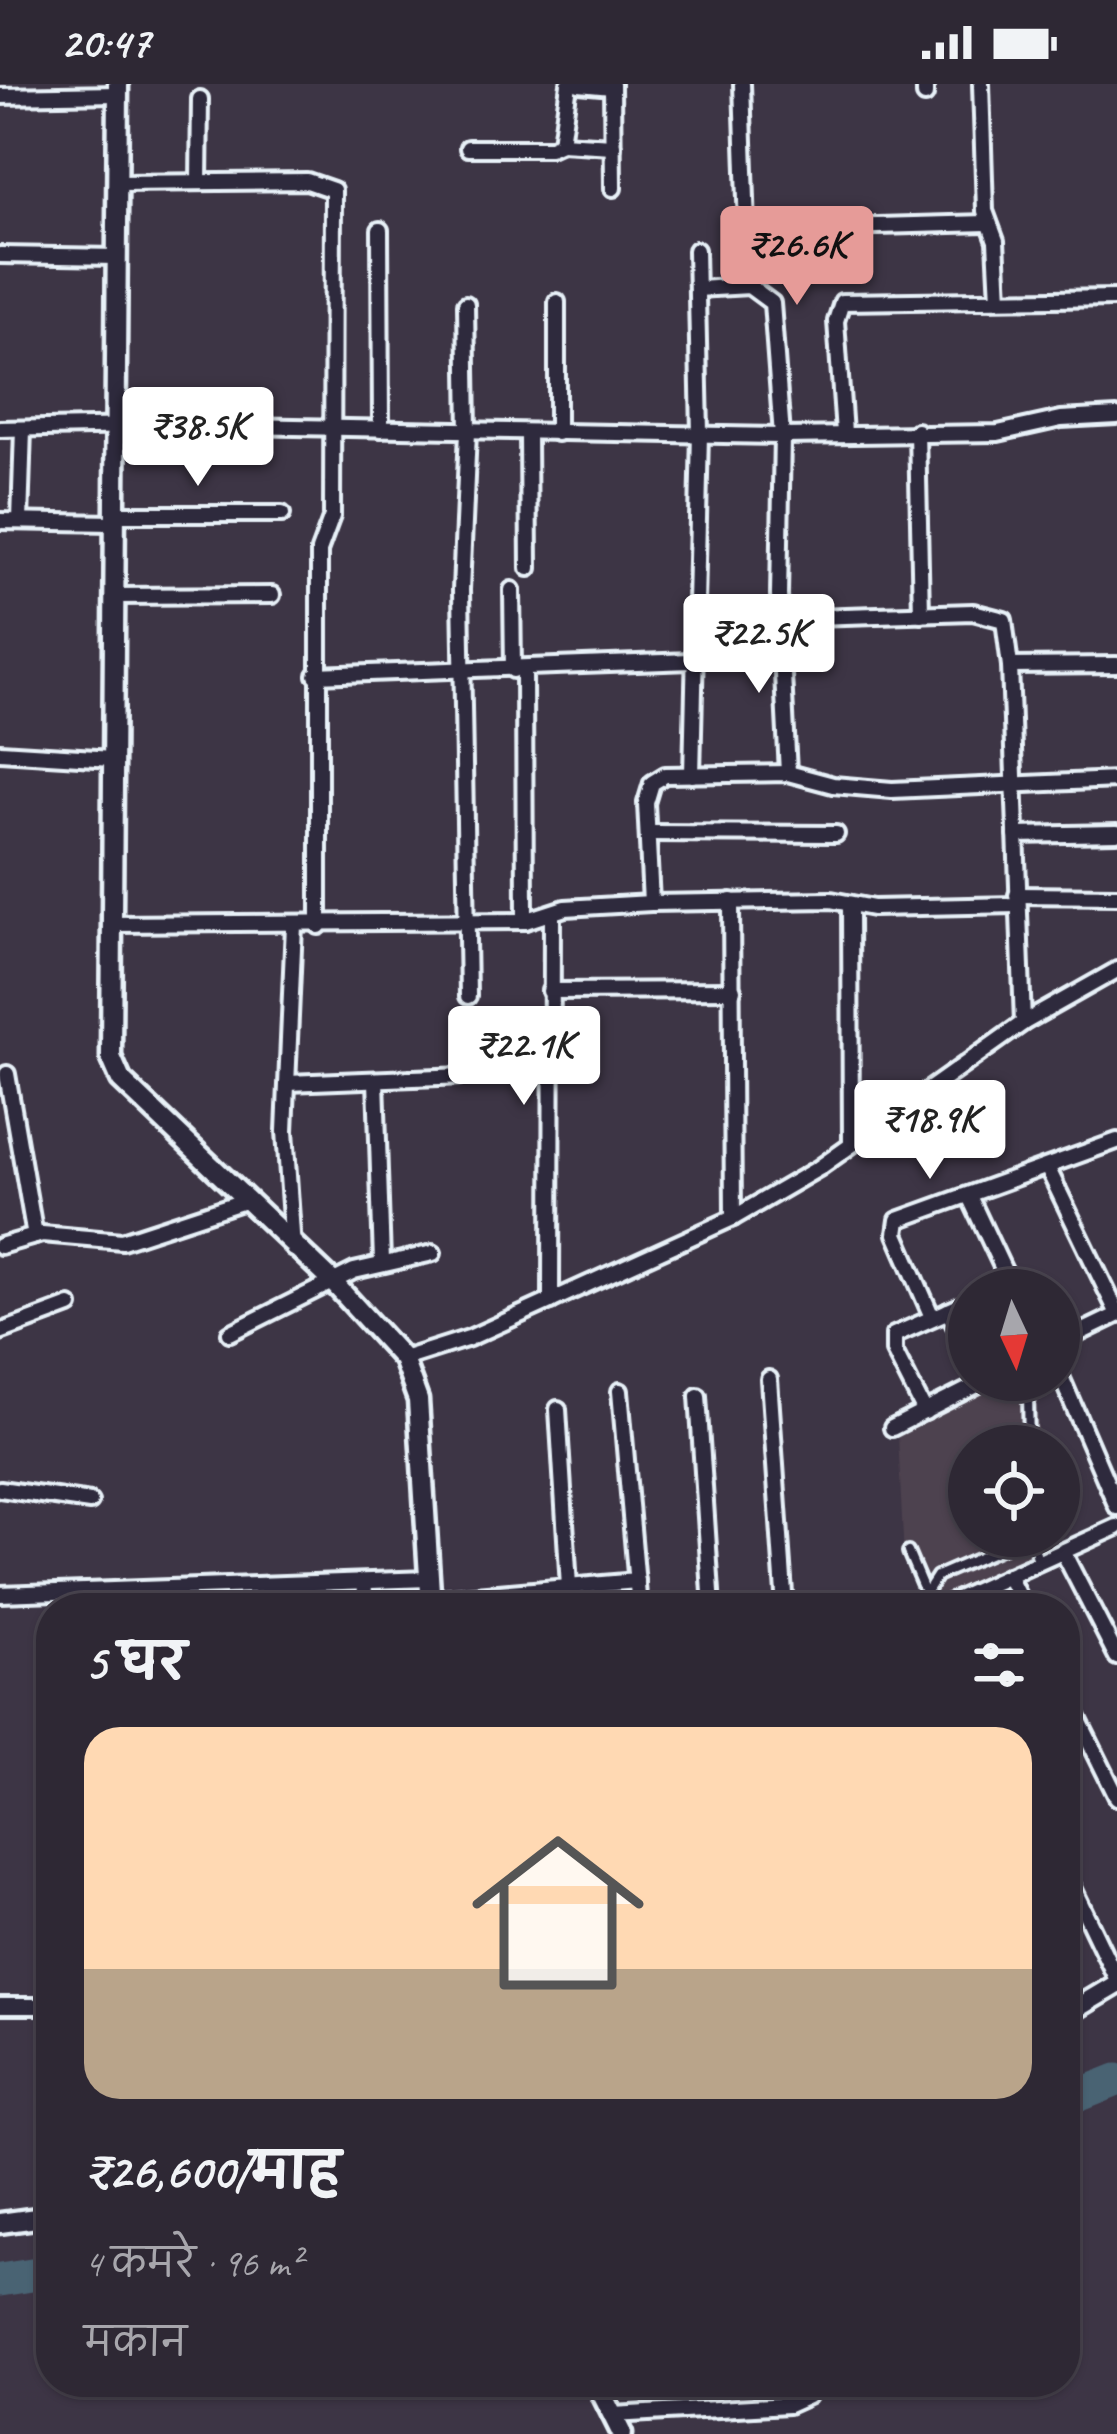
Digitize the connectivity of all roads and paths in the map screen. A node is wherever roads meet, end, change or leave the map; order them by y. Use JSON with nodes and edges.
{"nodes":[{"id":1,"x":569,"y":84,"type":"edge"},
{"id":2,"x":579,"y":84,"type":"edge"},
{"id":3,"x":742,"y":84,"type":"edge"},
{"id":4,"x":981,"y":84,"type":"edge"},
{"id":5,"x":612,"y":85,"type":"edge"},
{"id":6,"x":118,"y":89,"type":"edge"},
{"id":7,"x":0,"y":97,"type":"edge"},
{"id":8,"x":200,"y":99,"type":"dead end"},
{"id":9,"x":561,"y":143,"type":"junction"},
{"id":10,"x":613,"y":146,"type":"junction"},
{"id":11,"x":468,"y":148,"type":"dead end"},
{"id":12,"x":200,"y":182,"type":"junction"},
{"id":13,"x":117,"y":183,"type":"junction"},
{"id":14,"x":613,"y":188,"type":"dead end"},
{"id":15,"x":987,"y":223,"type":"junction"},
{"id":16,"x":841,"y":227,"type":"dead end"},
{"id":17,"x":380,"y":230,"type":"dead end"},
{"id":18,"x":696,"y":250,"type":"dead end"},
{"id":19,"x":0,"y":255,"type":"edge"},
{"id":20,"x":117,"y":257,"type":"junction"},
{"id":21,"x":749,"y":286,"type":"junction"},
{"id":22,"x":697,"y":289,"type":"junction"},
{"id":23,"x":999,"y":298,"type":"junction"},
{"id":24,"x":1117,"y":298,"type":"edge"},
{"id":25,"x":556,"y":302,"type":"dead end"},
{"id":26,"x":466,"y":304,"type":"dead end"},
{"id":27,"x":1117,"y":416,"type":"edge"},
{"id":28,"x":332,"y":427,"type":"junction"},
{"id":29,"x":0,"y":428,"type":"edge"},
{"id":30,"x":381,"y":428,"type":"junction"},
{"id":31,"x":23,"y":429,"type":"junction"},
{"id":32,"x":115,"y":429,"type":"junction"},
{"id":33,"x":917,"y":431,"type":"junction"},
{"id":34,"x":468,"y":432,"type":"junction"},
{"id":35,"x":528,"y":433,"type":"junction"},
{"id":36,"x":557,"y":433,"type":"junction"},
{"id":37,"x":700,"y":433,"type":"junction"},
{"id":38,"x":844,"y":433,"type":"junction"},
{"id":39,"x":782,"y":436,"type":"junction"},
{"id":40,"x":281,"y":514,"type":"dead end"},
{"id":41,"x":114,"y":519,"type":"junction"},
{"id":42,"x":0,"y":521,"type":"edge"},
{"id":43,"x":20,"y":521,"type":"junction"},
{"id":44,"x":529,"y":568,"type":"dead end"},
{"id":45,"x":512,"y":590,"type":"dead end"},
{"id":46,"x":272,"y":595,"type":"dead end"},
{"id":47,"x":113,"y":596,"type":"junction"},
{"id":48,"x":921,"y":614,"type":"junction"},
{"id":49,"x":781,"y":618,"type":"junction"},
{"id":50,"x":691,"y":661,"type":"junction"},
{"id":51,"x":1117,"y":664,"type":"edge"},
{"id":52,"x":1010,"y":666,"type":"junction"},
{"id":53,"x":519,"y":670,"type":"junction"},
{"id":54,"x":462,"y":671,"type":"junction"},
{"id":55,"x":316,"y":675,"type":"junction"},
{"id":56,"x":0,"y":752,"type":"edge"},
{"id":57,"x":112,"y":759,"type":"junction"},
{"id":58,"x":788,"y":773,"type":"junction"},
{"id":59,"x":692,"y":775,"type":"junction"},
{"id":60,"x":1117,"y":780,"type":"edge"},
{"id":61,"x":1015,"y":783,"type":"junction"},
{"id":62,"x":1117,"y":832,"type":"edge"},
{"id":63,"x":648,"y":833,"type":"junction"},
{"id":64,"x":836,"y":834,"type":"dead end"},
{"id":65,"x":1016,"y":835,"type":"junction"},
{"id":66,"x":1117,"y":896,"type":"edge"},
{"id":67,"x":1017,"y":900,"type":"junction"},
{"id":68,"x":731,"y":902,"type":"junction"},
{"id":69,"x":652,"y":903,"type":"junction"},
{"id":70,"x":850,"y":904,"type":"junction"},
{"id":71,"x":552,"y":914,"type":"junction"},
{"id":72,"x":467,"y":921,"type":"junction"},
{"id":73,"x":525,"y":921,"type":"junction"},
{"id":74,"x":111,"y":924,"type":"junction"},
{"id":75,"x":294,"y":926,"type":"junction"},
{"id":76,"x":319,"y":926,"type":"junction"},
{"id":77,"x":1117,"y":970,"type":"edge"},
{"id":78,"x":733,"y":990,"type":"junction"},
{"id":79,"x":550,"y":991,"type":"junction"},
{"id":80,"x":468,"y":996,"type":"dead end"},
{"id":81,"x":1023,"y":1023,"type":"junction"},
{"id":82,"x":7,"y":1074,"type":"dead end"},
{"id":83,"x":464,"y":1076,"type":"dead end"},
{"id":84,"x":376,"y":1080,"type":"junction"},
{"id":85,"x":288,"y":1083,"type":"junction"},
{"id":86,"x":1117,"y":1141,"type":"edge"},
{"id":87,"x":851,"y":1143,"type":"junction"},
{"id":88,"x":1048,"y":1169,"type":"junction"},
{"id":89,"x":968,"y":1196,"type":"junction"},
{"id":90,"x":244,"y":1201,"type":"junction"},
{"id":91,"x":733,"y":1218,"type":"junction"},
{"id":92,"x":35,"y":1236,"type":"junction"},
{"id":93,"x":0,"y":1246,"type":"edge"},
{"id":94,"x":293,"y":1249,"type":"junction"},
{"id":95,"x":433,"y":1253,"type":"dead end"},
{"id":96,"x":382,"y":1262,"type":"junction"},
{"id":97,"x":999,"y":1269,"type":"edge"},
{"id":98,"x":331,"y":1280,"type":"junction"},
{"id":99,"x":551,"y":1301,"type":"junction"},
{"id":100,"x":70,"y":1306,"type":"dead end"},
{"id":101,"x":948,"y":1311,"type":"edge"},
{"id":102,"x":1117,"y":1313,"type":"edge"},
{"id":103,"x":932,"y":1317,"type":"junction"},
{"id":104,"x":0,"y":1332,"type":"edge"},
{"id":105,"x":1080,"y":1332,"type":"edge"},
{"id":106,"x":230,"y":1334,"type":"dead end"},
{"id":107,"x":403,"y":1359,"type":"junction"},
{"id":108,"x":769,"y":1379,"type":"dead end"},
{"id":109,"x":620,"y":1391,"type":"dead end"},
{"id":110,"x":698,"y":1396,"type":"dead end"},
{"id":111,"x":948,"y":1400,"type":"edge"},
{"id":112,"x":1071,"y":1401,"type":"edge"},
{"id":113,"x":558,"y":1408,"type":"dead end"},
{"id":114,"x":925,"y":1412,"type":"junction"},
{"id":115,"x":892,"y":1428,"type":"dead end"},
{"id":116,"x":0,"y":1489,"type":"edge"},
{"id":117,"x":90,"y":1502,"type":"dead end"},
{"id":118,"x":1117,"y":1507,"type":"edge"},
{"id":119,"x":1117,"y":1527,"type":"edge"},
{"id":120,"x":1080,"y":1544,"type":"edge"},
{"id":121,"x":908,"y":1552,"type":"dead end"},
{"id":122,"x":982,"y":1557,"type":"edge"},
{"id":123,"x":1036,"y":1557,"type":"edge"},
{"id":124,"x":1052,"y":1557,"type":"edge"},
{"id":125,"x":1066,"y":1557,"type":"edge"},
{"id":126,"x":1038,"y":1563,"type":"junction"},
{"id":127,"x":1008,"y":1576,"type":"junction"},
{"id":128,"x":637,"y":1581,"type":"junction"},
{"id":129,"x":365,"y":1582,"type":"junction"},
{"id":130,"x":569,"y":1587,"type":"junction"},
{"id":131,"x":161,"y":1591,"type":"joint"},
{"id":132,"x":36,"y":1593,"type":"edge"},
{"id":133,"x":54,"y":1593,"type":"edge"},
{"id":134,"x":365,"y":1593,"type":"edge"},
{"id":135,"x":420,"y":1593,"type":"edge"},
{"id":136,"x":430,"y":1593,"type":"edge"},
{"id":137,"x":465,"y":1593,"type":"edge"},
{"id":138,"x":638,"y":1593,"type":"edge"},
{"id":139,"x":711,"y":1593,"type":"edge"},
{"id":140,"x":784,"y":1593,"type":"edge"},
{"id":141,"x":926,"y":1593,"type":"joint"},
{"id":142,"x":970,"y":1593,"type":"edge"},
{"id":143,"x":1016,"y":1593,"type":"edge"},
{"id":144,"x":0,"y":1594,"type":"edge"},
{"id":145,"x":1117,"y":1657,"type":"edge"},
{"id":146,"x":1080,"y":1722,"type":"edge"},
{"id":147,"x":1117,"y":1797,"type":"edge"},
{"id":148,"x":1080,"y":1903,"type":"edge"},
{"id":149,"x":1117,"y":1982,"type":"edge"},
{"id":150,"x":1080,"y":2005,"type":"edge"},
{"id":151,"x":0,"y":2006,"type":"edge"},
{"id":152,"x":36,"y":2006,"type":"edge"},
{"id":153,"x":36,"y":2218,"type":"edge"},
{"id":154,"x":0,"y":2224,"type":"edge"},
{"id":155,"x":603,"y":2397,"type":"edge"},
{"id":156,"x":806,"y":2397,"type":"edge"},
{"id":157,"x":617,"y":2425,"type":"edge"}],
"edges":[{"from":1,"to":9,"type":"street"},
{"from":2,"to":5,"type":"street"},
{"from":3,"to":21,"type":"street"},
{"from":4,"to":15,"type":"street"},
{"from":5,"to":10,"type":"street"},
{"from":6,"to":7,"type":"street"},
{"from":6,"to":13,"type":"street"},
{"from":8,"to":12,"type":"street"},
{"from":9,"to":10,"type":"street"},
{"from":9,"to":11,"type":"street"},
{"from":10,"to":14,"type":"street"},
{"from":12,"to":13,"type":"street"},
{"from":12,"to":28,"type":"street"},
{"from":13,"to":20,"type":"street"},
{"from":15,"to":16,"type":"street"},
{"from":15,"to":23,"type":"street"},
{"from":17,"to":30,"type":"street"},
{"from":18,"to":22,"type":"street"},
{"from":19,"to":20,"type":"street"},
{"from":20,"to":32,"type":"street"},
{"from":21,"to":22,"type":"street"},
{"from":21,"to":39,"type":"street"},
{"from":22,"to":37,"type":"street"},
{"from":23,"to":24,"type":"street"},
{"from":23,"to":38,"type":"street"},
{"from":25,"to":36,"type":"street"},
{"from":26,"to":34,"type":"street"},
{"from":27,"to":33,"type":"street"},
{"from":28,"to":30,"type":"street"},
{"from":28,"to":32,"type":"street"},
{"from":28,"to":55,"type":"street"},
{"from":29,"to":31,"type":"street"},
{"from":30,"to":34,"type":"street"},
{"from":31,"to":32,"type":"street"},
{"from":31,"to":43,"type":"street"},
{"from":32,"to":41,"type":"street"},
{"from":33,"to":38,"type":"street"},
{"from":33,"to":48,"type":"street"},
{"from":34,"to":35,"type":"street"},
{"from":34,"to":54,"type":"street"},
{"from":35,"to":36,"type":"street"},
{"from":35,"to":44,"type":"street"},
{"from":36,"to":37,"type":"street"},
{"from":37,"to":39,"type":"street"},
{"from":37,"to":50,"type":"street"},
{"from":38,"to":39,"type":"street"},
{"from":39,"to":49,"type":"street"},
{"from":40,"to":41,"type":"street"},
{"from":41,"to":43,"type":"street"},
{"from":41,"to":47,"type":"street"},
{"from":42,"to":43,"type":"street"},
{"from":45,"to":53,"type":"street"},
{"from":46,"to":47,"type":"street"},
{"from":47,"to":57,"type":"street"},
{"from":48,"to":49,"type":"street"},
{"from":48,"to":52,"type":"street"},
{"from":49,"to":58,"type":"street"},
{"from":50,"to":53,"type":"street"},
{"from":50,"to":59,"type":"street"},
{"from":51,"to":52,"type":"street"},
{"from":52,"to":61,"type":"street"},
{"from":53,"to":54,"type":"street"},
{"from":53,"to":73,"type":"street"},
{"from":54,"to":55,"type":"street"},
{"from":54,"to":72,"type":"street"},
{"from":55,"to":76,"type":"street"},
{"from":56,"to":57,"type":"street"},
{"from":57,"to":74,"type":"street"},
{"from":58,"to":59,"type":"street"},
{"from":58,"to":61,"type":"street"},
{"from":59,"to":63,"type":"street"},
{"from":60,"to":61,"type":"street"},
{"from":61,"to":65,"type":"street"},
{"from":62,"to":65,"type":"street"},
{"from":63,"to":64,"type":"street"},
{"from":63,"to":69,"type":"street"},
{"from":65,"to":67,"type":"street"},
{"from":66,"to":67,"type":"street"},
{"from":67,"to":70,"type":"street"},
{"from":67,"to":81,"type":"street"},
{"from":68,"to":69,"type":"street"},
{"from":68,"to":70,"type":"street"},
{"from":68,"to":78,"type":"street"},
{"from":69,"to":71,"type":"street"},
{"from":70,"to":87,"type":"street"},
{"from":71,"to":73,"type":"street"},
{"from":71,"to":79,"type":"street"},
{"from":72,"to":73,"type":"street"},
{"from":72,"to":76,"type":"street"},
{"from":72,"to":80,"type":"street"},
{"from":74,"to":75,"type":"street"},
{"from":74,"to":90,"type":"street"},
{"from":75,"to":76,"type":"street"},
{"from":75,"to":85,"type":"street"},
{"from":77,"to":81,"type":"street"},
{"from":78,"to":79,"type":"street"},
{"from":78,"to":91,"type":"street"},
{"from":79,"to":99,"type":"street"},
{"from":81,"to":87,"type":"street"},
{"from":82,"to":92,"type":"street"},
{"from":83,"to":84,"type":"street"},
{"from":84,"to":85,"type":"street"},
{"from":84,"to":96,"type":"street"},
{"from":85,"to":94,"type":"street"},
{"from":86,"to":88,"type":"street"},
{"from":87,"to":91,"type":"street"},
{"from":88,"to":89,"type":"street"},
{"from":88,"to":102,"type":"street"},
{"from":89,"to":97,"type":"street"},
{"from":89,"to":103,"type":"street"},
{"from":90,"to":92,"type":"street"},
{"from":90,"to":94,"type":"street"},
{"from":91,"to":99,"type":"street"},
{"from":92,"to":93,"type":"street"},
{"from":94,"to":98,"type":"street"},
{"from":95,"to":96,"type":"street"},
{"from":96,"to":98,"type":"street"},
{"from":98,"to":106,"type":"street"},
{"from":98,"to":107,"type":"street"},
{"from":99,"to":107,"type":"street"},
{"from":100,"to":104,"type":"street"},
{"from":101,"to":103,"type":"street"},
{"from":102,"to":105,"type":"street"},
{"from":103,"to":114,"type":"street"},
{"from":107,"to":136,"type":"street"},
{"from":108,"to":140,"type":"street"},
{"from":109,"to":128,"type":"street"},
{"from":110,"to":139,"type":"street"},
{"from":111,"to":114,"type":"street"},
{"from":112,"to":118,"type":"street"},
{"from":113,"to":130,"type":"street"},
{"from":114,"to":115,"type":"street"},
{"from":116,"to":117,"type":"street"},
{"from":119,"to":120,"type":"street"},
{"from":121,"to":141,"type":"lane"},
{"from":122,"to":141,"type":"lane"},
{"from":123,"to":126,"type":"lane"},
{"from":124,"to":126,"type":"street"},
{"from":125,"to":145,"type":"street"},
{"from":126,"to":127,"type":"street"},
{"from":127,"to":142,"type":"street"},
{"from":127,"to":143,"type":"street"},
{"from":128,"to":130,"type":"street"},
{"from":128,"to":138,"type":"street"},
{"from":129,"to":131,"type":"street"},
{"from":129,"to":134,"type":"street"},
{"from":129,"to":135,"type":"street"},
{"from":130,"to":137,"type":"street"},
{"from":131,"to":133,"type":"street"},
{"from":132,"to":144,"type":"street"},
{"from":146,"to":147,"type":"street"},
{"from":148,"to":149,"type":"street"},
{"from":149,"to":150,"type":"street"},
{"from":151,"to":152,"type":"street"},
{"from":153,"to":154,"type":"street"},
{"from":155,"to":157,"type":"street"},
{"from":156,"to":157,"type":"street"}]}
